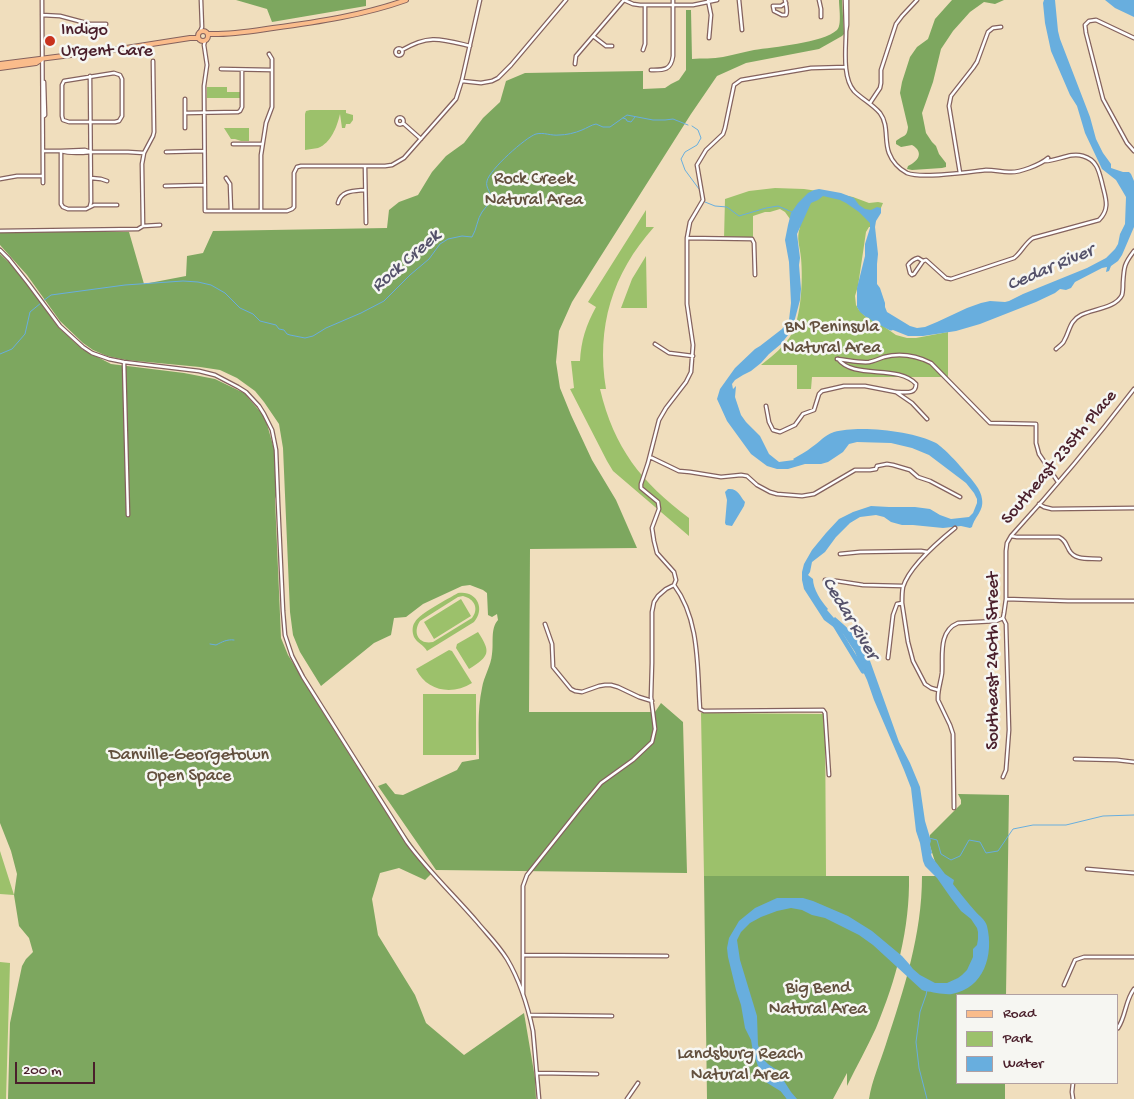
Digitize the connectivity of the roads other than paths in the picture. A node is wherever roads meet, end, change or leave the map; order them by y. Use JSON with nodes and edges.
{"nodes":[{"id":1,"x":42,"y":0,"type":"edge"},
{"id":2,"x":201,"y":0,"type":"edge"},
{"id":3,"x":406,"y":0,"type":"edge"},
{"id":4,"x":480,"y":0,"type":"edge"},
{"id":5,"x":566,"y":0,"type":"edge"},
{"id":6,"x":624,"y":0,"type":"edge"},
{"id":7,"x":673,"y":0,"type":"edge"},
{"id":8,"x":717,"y":0,"type":"edge"},
{"id":9,"x":739,"y":0,"type":"edge"},
{"id":10,"x":819,"y":0,"type":"edge"},
{"id":11,"x":846,"y":0,"type":"edge"},
{"id":12,"x":918,"y":0,"type":"edge"},
{"id":13,"x":708,"y":1,"type":"edge"},
{"id":14,"x":785,"y":2,"type":"edge"},
{"id":15,"x":645,"y":5,"type":"junction"},
{"id":16,"x":673,"y":5,"type":"junction"},
{"id":17,"x":42,"y":15,"type":"junction"},
{"id":18,"x":821,"y":17,"type":"dead end"},
{"id":19,"x":106,"y":24,"type":"dead end"},
{"id":20,"x":1001,"y":26,"type":"dead end"},
{"id":21,"x":742,"y":30,"type":"dead end"},
{"id":22,"x":203,"y":36,"type":"junction"},
{"id":23,"x":593,"y":36,"type":"junction"},
{"id":24,"x":709,"y":38,"type":"dead end"},
{"id":25,"x":1134,"y":38,"type":"edge"},
{"id":26,"x":470,"y":46,"type":"junction"},
{"id":27,"x":612,"y":46,"type":"dead end"},
{"id":28,"x":402,"y":50,"type":"dead end"},
{"id":29,"x":643,"y":50,"type":"dead end"},
{"id":30,"x":269,"y":54,"type":"dead end"},
{"id":31,"x":42,"y":59,"type":"junction"},
{"id":32,"x":153,"y":61,"type":"dead end"},
{"id":33,"x":0,"y":64,"type":"edge"},
{"id":34,"x":575,"y":64,"type":"dead end"},
{"id":35,"x":846,"y":67,"type":"junction"},
{"id":36,"x":0,"y":68,"type":"edge"},
{"id":37,"x":221,"y":69,"type":"dead end"},
{"id":38,"x":242,"y":70,"type":"junction"},
{"id":39,"x":272,"y":70,"type":"junction"},
{"id":40,"x":651,"y":70,"type":"dead end"},
{"id":41,"x":90,"y":76,"type":"junction"},
{"id":42,"x":462,"y":80,"type":"junction"},
{"id":43,"x":185,"y":99,"type":"dead end"},
{"id":44,"x":870,"y":103,"type":"junction"},
{"id":45,"x":185,"y":113,"type":"junction"},
{"id":46,"x":204,"y":113,"type":"junction"},
{"id":47,"x":90,"y":122,"type":"junction"},
{"id":48,"x":403,"y":123,"type":"dead end"},
{"id":49,"x":185,"y":128,"type":"dead end"},
{"id":50,"x":421,"y":139,"type":"junction"},
{"id":51,"x":233,"y":144,"type":"dead end"},
{"id":52,"x":262,"y":144,"type":"junction"},
{"id":53,"x":61,"y":151,"type":"junction"},
{"id":54,"x":204,"y":151,"type":"junction"},
{"id":55,"x":1134,"y":151,"type":"edge"},
{"id":56,"x":42,"y":152,"type":"junction"},
{"id":57,"x":91,"y":152,"type":"junction"},
{"id":58,"x":166,"y":152,"type":"dead end"},
{"id":59,"x":144,"y":153,"type":"junction"},
{"id":60,"x":365,"y":166,"type":"junction"},
{"id":61,"x":960,"y":173,"type":"junction"},
{"id":62,"x":43,"y":176,"type":"junction"},
{"id":63,"x":91,"y":178,"type":"junction"},
{"id":64,"x":226,"y":178,"type":"dead end"},
{"id":65,"x":0,"y":179,"type":"edge"},
{"id":66,"x":106,"y":181,"type":"dead end"},
{"id":67,"x":43,"y":183,"type":"dead end"},
{"id":68,"x":205,"y":185,"type":"junction"},
{"id":69,"x":165,"y":186,"type":"dead end"},
{"id":70,"x":366,"y":190,"type":"junction"},
{"id":71,"x":338,"y":203,"type":"dead end"},
{"id":72,"x":117,"y":205,"type":"dead end"},
{"id":73,"x":90,"y":206,"type":"junction"},
{"id":74,"x":231,"y":211,"type":"junction"},
{"id":75,"x":261,"y":211,"type":"junction"},
{"id":76,"x":366,"y":223,"type":"dead end"},
{"id":77,"x":160,"y":225,"type":"dead end"},
{"id":78,"x":143,"y":226,"type":"junction"},
{"id":79,"x":0,"y":231,"type":"edge"},
{"id":80,"x":687,"y":238,"type":"junction"},
{"id":81,"x":0,"y":250,"type":"edge"},
{"id":82,"x":1134,"y":251,"type":"edge"},
{"id":83,"x":923,"y":261,"type":"junction"},
{"id":84,"x":755,"y":276,"type":"dead end"},
{"id":85,"x":655,"y":344,"type":"dead end"},
{"id":86,"x":1056,"y":349,"type":"dead end"},
{"id":87,"x":693,"y":356,"type":"junction"},
{"id":88,"x":124,"y":362,"type":"junction"},
{"id":89,"x":1134,"y":389,"type":"edge"},
{"id":90,"x":896,"y":392,"type":"junction"},
{"id":91,"x":766,"y":406,"type":"dead end"},
{"id":92,"x":927,"y":419,"type":"dead end"},
{"id":93,"x":650,"y":458,"type":"junction"},
{"id":94,"x":1058,"y":482,"type":"junction"},
{"id":95,"x":960,"y":497,"type":"dead end"},
{"id":96,"x":1039,"y":504,"type":"junction"},
{"id":97,"x":1134,"y":508,"type":"edge"},
{"id":98,"x":128,"y":515,"type":"dead end"},
{"id":99,"x":955,"y":528,"type":"dead end"},
{"id":100,"x":1011,"y":536,"type":"junction"},
{"id":101,"x":1007,"y":544,"type":"joint"},
{"id":102,"x":927,"y":552,"type":"junction"},
{"id":103,"x":840,"y":554,"type":"dead end"},
{"id":104,"x":1100,"y":559,"type":"dead end"},
{"id":105,"x":825,"y":580,"type":"dead end"},
{"id":106,"x":674,"y":585,"type":"junction"},
{"id":107,"x":903,"y":586,"type":"junction"},
{"id":108,"x":1006,"y":599,"type":"junction"},
{"id":109,"x":1134,"y":601,"type":"edge"},
{"id":110,"x":902,"y":602,"type":"junction"},
{"id":111,"x":1003,"y":618,"type":"junction"},
{"id":112,"x":545,"y":624,"type":"dead end"},
{"id":113,"x":888,"y":658,"type":"dead end"},
{"id":114,"x":938,"y":690,"type":"junction"},
{"id":115,"x":652,"y":701,"type":"junction"},
{"id":116,"x":1075,"y":759,"type":"dead end"},
{"id":117,"x":1134,"y":762,"type":"edge"},
{"id":118,"x":829,"y":775,"type":"dead end"},
{"id":119,"x":1003,"y":777,"type":"dead end"},
{"id":120,"x":954,"y":808,"type":"dead end"},
{"id":121,"x":1087,"y":869,"type":"dead end"},
{"id":122,"x":1134,"y":873,"type":"edge"},
{"id":123,"x":524,"y":955,"type":"junction"},
{"id":124,"x":668,"y":956,"type":"dead end"},
{"id":125,"x":1134,"y":957,"type":"edge"},
{"id":126,"x":1064,"y":985,"type":"dead end"},
{"id":127,"x":1134,"y":989,"type":"edge"},
{"id":128,"x":523,"y":994,"type":"junction"},
{"id":129,"x":530,"y":1015,"type":"junction"},
{"id":130,"x":612,"y":1016,"type":"dead end"},
{"id":131,"x":1119,"y":1026,"type":"edge"},
{"id":132,"x":537,"y":1074,"type":"junction"},
{"id":133,"x":597,"y":1074,"type":"dead end"},
{"id":134,"x":638,"y":1083,"type":"dead end"},
{"id":135,"x":1074,"y":1084,"type":"edge"},
{"id":136,"x":539,"y":1099,"type":"edge"},
{"id":137,"x":627,"y":1099,"type":"edge"},
{"id":138,"x":1073,"y":1099,"type":"edge"}],
"edges":[{"from":1,"to":17,"type":"street"},
{"from":2,"to":22,"type":"street"},
{"from":3,"to":22,"type":"main road"},
{"from":4,"to":26,"type":"street"},
{"from":5,"to":42,"type":"street"},
{"from":6,"to":15,"type":"street"},
{"from":6,"to":23,"type":"street"},
{"from":7,"to":16,"type":"street"},
{"from":8,"to":13,"type":"street"},
{"from":9,"to":21,"type":"street"},
{"from":10,"to":18,"type":"street"},
{"from":11,"to":35,"type":"street"},
{"from":12,"to":44,"type":"street"},
{"from":13,"to":16,"type":"street"},
{"from":13,"to":24,"type":"street"},
{"from":14,"to":14,"type":"street"},
{"from":15,"to":16,"type":"street"},
{"from":15,"to":29,"type":"street"},
{"from":16,"to":40,"type":"street"},
{"from":17,"to":19,"type":"street"},
{"from":17,"to":31,"type":"street"},
{"from":20,"to":61,"type":"street"},
{"from":22,"to":31,"type":"main road"},
{"from":22,"to":46,"type":"street"},
{"from":23,"to":27,"type":"street"},
{"from":23,"to":34,"type":"street"},
{"from":25,"to":55,"type":"street"},
{"from":26,"to":28,"type":"street"},
{"from":26,"to":42,"type":"street"},
{"from":30,"to":39,"type":"street"},
{"from":31,"to":33,"type":"main road"},
{"from":31,"to":36,"type":"main road"},
{"from":31,"to":56,"type":"street"},
{"from":32,"to":59,"type":"street"},
{"from":35,"to":44,"type":"street"},
{"from":35,"to":80,"type":"street"},
{"from":37,"to":38,"type":"street"},
{"from":38,"to":39,"type":"street"},
{"from":38,"to":46,"type":"street"},
{"from":39,"to":52,"type":"street"},
{"from":41,"to":47,"type":"street"},
{"from":41,"to":47,"type":"street"},
{"from":41,"to":47,"type":"street"},
{"from":42,"to":50,"type":"street"},
{"from":43,"to":45,"type":"street"},
{"from":44,"to":61,"type":"street"},
{"from":45,"to":46,"type":"street"},
{"from":45,"to":49,"type":"street"},
{"from":46,"to":54,"type":"street"},
{"from":47,"to":57,"type":"street"},
{"from":48,"to":50,"type":"street"},
{"from":50,"to":60,"type":"street"},
{"from":51,"to":52,"type":"street"},
{"from":52,"to":75,"type":"street"},
{"from":53,"to":56,"type":"street"},
{"from":53,"to":57,"type":"street"},
{"from":53,"to":73,"type":"street"},
{"from":54,"to":58,"type":"street"},
{"from":54,"to":68,"type":"street"},
{"from":56,"to":62,"type":"street"},
{"from":57,"to":59,"type":"street"},
{"from":57,"to":63,"type":"street"},
{"from":59,"to":78,"type":"street"},
{"from":60,"to":70,"type":"street"},
{"from":60,"to":75,"type":"street"},
{"from":61,"to":83,"type":"street"},
{"from":62,"to":65,"type":"street"},
{"from":62,"to":67,"type":"street"},
{"from":63,"to":66,"type":"street"},
{"from":63,"to":73,"type":"street"},
{"from":64,"to":74,"type":"street"},
{"from":68,"to":69,"type":"street"},
{"from":68,"to":74,"type":"street"},
{"from":70,"to":71,"type":"street"},
{"from":70,"to":76,"type":"street"},
{"from":72,"to":73,"type":"street"},
{"from":74,"to":75,"type":"street"},
{"from":77,"to":78,"type":"street"},
{"from":78,"to":79,"type":"street"},
{"from":80,"to":84,"type":"street"},
{"from":80,"to":87,"type":"street"},
{"from":81,"to":88,"type":"street"},
{"from":82,"to":86,"type":"street"},
{"from":83,"to":83,"type":"street"},
{"from":85,"to":87,"type":"street"},
{"from":87,"to":93,"type":"street"},
{"from":88,"to":98,"type":"street"},
{"from":88,"to":128,"type":"street"},
{"from":89,"to":94,"type":"street","name":"Southeast 235th Place"},
{"from":90,"to":91,"type":"street"},
{"from":90,"to":92,"type":"street"},
{"from":90,"to":94,"type":"street"},
{"from":93,"to":95,"type":"street"},
{"from":93,"to":106,"type":"street"},
{"from":94,"to":96,"type":"street","name":"Southeast 235th Place"},
{"from":96,"to":97,"type":"street"},
{"from":96,"to":100,"type":"street","name":"Southeast 235th Place"},
{"from":99,"to":102,"type":"street"},
{"from":100,"to":101,"type":"street","name":"Southeast 235th Place"},
{"from":100,"to":104,"type":"street"},
{"from":101,"to":108,"type":"street","name":"Southeast 240th Street"},
{"from":102,"to":103,"type":"street"},
{"from":102,"to":107,"type":"street"},
{"from":105,"to":107,"type":"street"},
{"from":106,"to":115,"type":"street"},
{"from":106,"to":118,"type":"street"},
{"from":107,"to":110,"type":"street"},
{"from":108,"to":109,"type":"street"},
{"from":108,"to":111,"type":"street","name":"Southeast 240th Street"},
{"from":110,"to":113,"type":"street"},
{"from":110,"to":114,"type":"street"},
{"from":111,"to":114,"type":"street"},
{"from":111,"to":119,"type":"street","name":"Southeast 240th Street"},
{"from":112,"to":115,"type":"street"},
{"from":114,"to":120,"type":"street"},
{"from":115,"to":123,"type":"street"},
{"from":116,"to":117,"type":"street"},
{"from":121,"to":122,"type":"street"},
{"from":123,"to":124,"type":"street"},
{"from":123,"to":128,"type":"street"},
{"from":125,"to":126,"type":"street"},
{"from":127,"to":131,"type":"street"},
{"from":128,"to":129,"type":"street"},
{"from":129,"to":130,"type":"street"},
{"from":129,"to":132,"type":"street"},
{"from":132,"to":133,"type":"street"},
{"from":132,"to":136,"type":"street"},
{"from":134,"to":137,"type":"street"},
{"from":135,"to":138,"type":"street"}]}
